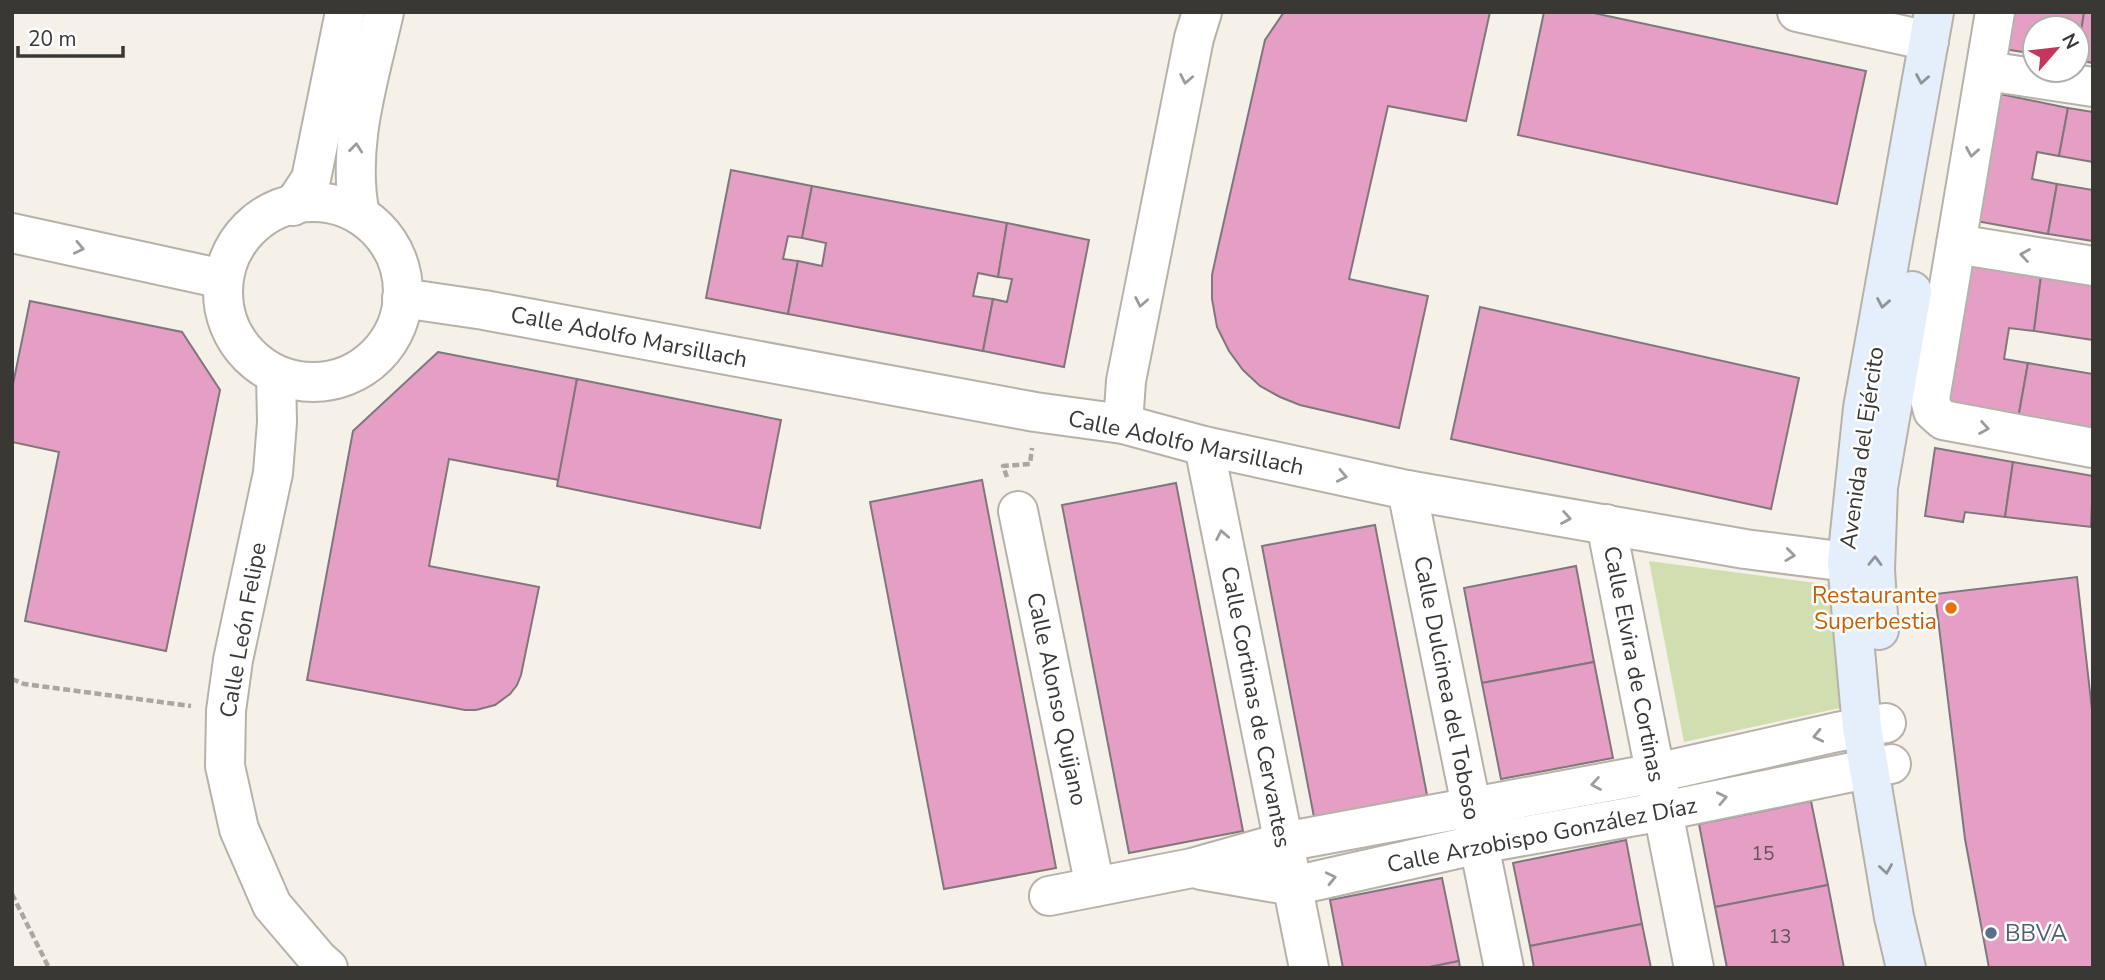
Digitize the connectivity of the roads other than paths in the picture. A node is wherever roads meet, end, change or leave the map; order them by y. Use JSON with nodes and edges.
{"nodes":[{"id":1,"x":345,"y":12,"type":"edge"},
{"id":2,"x":384,"y":12,"type":"edge"},
{"id":3,"x":1202,"y":12,"type":"edge"},
{"id":4,"x":1797,"y":12,"type":"edge"},
{"id":5,"x":1960,"y":12,"type":"edge"},
{"id":6,"x":1995,"y":12,"type":"edge"},
{"id":7,"x":1932,"y":27,"type":"edge"},
{"id":8,"x":1987,"y":71,"type":"junction"},
{"id":9,"x":2093,"y":88,"type":"edge"},
{"id":10,"x":293,"y":206,"type":"junction"},
{"id":11,"x":360,"y":215,"type":"junction"},
{"id":12,"x":12,"y":233,"type":"edge"},
{"id":13,"x":1956,"y":244,"type":"junction"},
{"id":14,"x":2093,"y":266,"type":"edge"},
{"id":15,"x":223,"y":279,"type":"junction"},
{"id":16,"x":402,"y":298,"type":"junction"},
{"id":17,"x":276,"y":375,"type":"junction"},
{"id":18,"x":331,"y":379,"type":"junction"},
{"id":19,"x":1123,"y":424,"type":"junction"},
{"id":20,"x":1203,"y":446,"type":"junction"},
{"id":21,"x":2093,"y":447,"type":"edge"},
{"id":22,"x":272,"y":473,"type":"junction"},
{"id":23,"x":1407,"y":490,"type":"junction"},
{"id":24,"x":1018,"y":511,"type":"dead end"},
{"id":25,"x":1606,"y":524,"type":"junction"},
{"id":26,"x":1847,"y":562,"type":"junction"},
{"id":27,"x":1874,"y":725,"type":"junction"},
{"id":28,"x":1880,"y":766,"type":"junction"},
{"id":29,"x":1656,"y":773,"type":"junction"},
{"id":30,"x":1472,"y":807,"type":"junction"},
{"id":31,"x":1663,"y":811,"type":"junction"},
{"id":32,"x":1284,"y":842,"type":"junction"},
{"id":33,"x":1479,"y":844,"type":"junction"},
{"id":34,"x":1192,"y":868,"type":"junction"},
{"id":35,"x":1293,"y":886,"type":"junction"},
{"id":36,"x":1095,"y":887,"type":"junction"},
{"id":37,"x":1049,"y":895,"type":"dead end"},
{"id":38,"x":328,"y":968,"type":"edge"},
{"id":39,"x":1309,"y":968,"type":"edge"},
{"id":40,"x":1504,"y":968,"type":"edge"},
{"id":41,"x":1694,"y":968,"type":"edge"},
{"id":42,"x":1906,"y":968,"type":"edge"},
{"id":43,"x":1928,"y":968,"type":"edge"}],
"edges":[{"from":1,"to":10,"type":"street"},
{"from":11,"to":2,"type":"street","one_way":true},
{"from":3,"to":19,"type":"street","one_way":true},
{"from":4,"to":7,"type":"street"},
{"from":27,"to":5,"type":"street","name":"Avenida del Ejército","one_way":true},
{"from":6,"to":8,"type":"street"},
{"from":7,"to":26,"type":"street","name":"Avenida del Ejército","one_way":true},
{"from":8,"to":9,"type":"street"},
{"from":8,"to":13,"type":"street","one_way":true},
{"from":10,"to":11,"type":"street"},
{"from":10,"to":15,"type":"street"},
{"from":11,"to":16,"type":"street"},
{"from":12,"to":15,"type":"street","one_way":true},
{"from":14,"to":13,"type":"street","one_way":true},
{"from":13,"to":21,"type":"street","one_way":true},
{"from":15,"to":17,"type":"street"},
{"from":16,"to":18,"type":"street"},
{"from":16,"to":19,"type":"street","name":"Calle Adolfo Marsillach"},
{"from":17,"to":18,"type":"street"},
{"from":17,"to":22,"type":"street","name":"Calle León Felipe"},
{"from":18,"to":22,"type":"street","name":"Calle León Felipe"},
{"from":19,"to":20,"type":"street","name":"Calle Adolfo Marsillach"},
{"from":20,"to":23,"type":"street","name":"Calle Adolfo Marsillach","one_way":true},
{"from":32,"to":20,"type":"street","name":"Calle Cortinas de Cervantes","one_way":true},
{"from":22,"to":38,"type":"street","name":"Calle León Felipe"},
{"from":23,"to":25,"type":"street","name":"Calle Adolfo Marsillach","one_way":true},
{"from":23,"to":30,"type":"street","name":"Calle Dulcinea del Toboso"},
{"from":24,"to":36,"type":"street","name":"Calle Alonso Quijano"},
{"from":25,"to":26,"type":"street","name":"Calle Adolfo Marsillach","one_way":true},
{"from":25,"to":29,"type":"street","name":"Calle Elvira de Cortinas"},
{"from":26,"to":27,"type":"street","name":"Avenida del Ejército"},
{"from":27,"to":28,"type":"street","name":"Avenida del Ejército"},
{"from":27,"to":29,"type":"street","name":"Calle Arzobispo González Díaz","one_way":true},
{"from":31,"to":28,"type":"street","name":"Calle Arzobispo González Díaz","one_way":true},
{"from":28,"to":42,"type":"street","name":"Avenida del Ejército","one_way":true},
{"from":28,"to":43,"type":"street","name":"Avenida del Ejército"},
{"from":29,"to":30,"type":"street","name":"Calle Arzobispo González Díaz","one_way":true},
{"from":29,"to":31,"type":"street","name":"Calle Elvira de Cortinas"},
{"from":30,"to":32,"type":"street","name":"Calle Arzobispo González Díaz"},
{"from":30,"to":33,"type":"street","name":"Calle Dulcinea del Toboso"},
{"from":31,"to":33,"type":"street","name":"Calle Arzobispo González Díaz"},
{"from":31,"to":41,"type":"street","name":"Calle Elvira de Cortinas"},
{"from":32,"to":34,"type":"street","name":"Calle Arzobispo González Díaz"},
{"from":32,"to":35,"type":"street","name":"Calle Cortinas de Cervantes"},
{"from":35,"to":33,"type":"street","name":"Calle Arzobispo González Díaz","one_way":true},
{"from":33,"to":40,"type":"street","name":"Calle Dulcinea del Toboso"},
{"from":34,"to":35,"type":"street","name":"Calle Arzobispo González Díaz"},
{"from":34,"to":36,"type":"street","name":"Calle Arzobispo González Díaz"},
{"from":35,"to":39,"type":"street","name":"Calle Cortinas de Cervantes"},
{"from":36,"to":37,"type":"street","name":"Calle Arzobispo González Díaz"}]}
